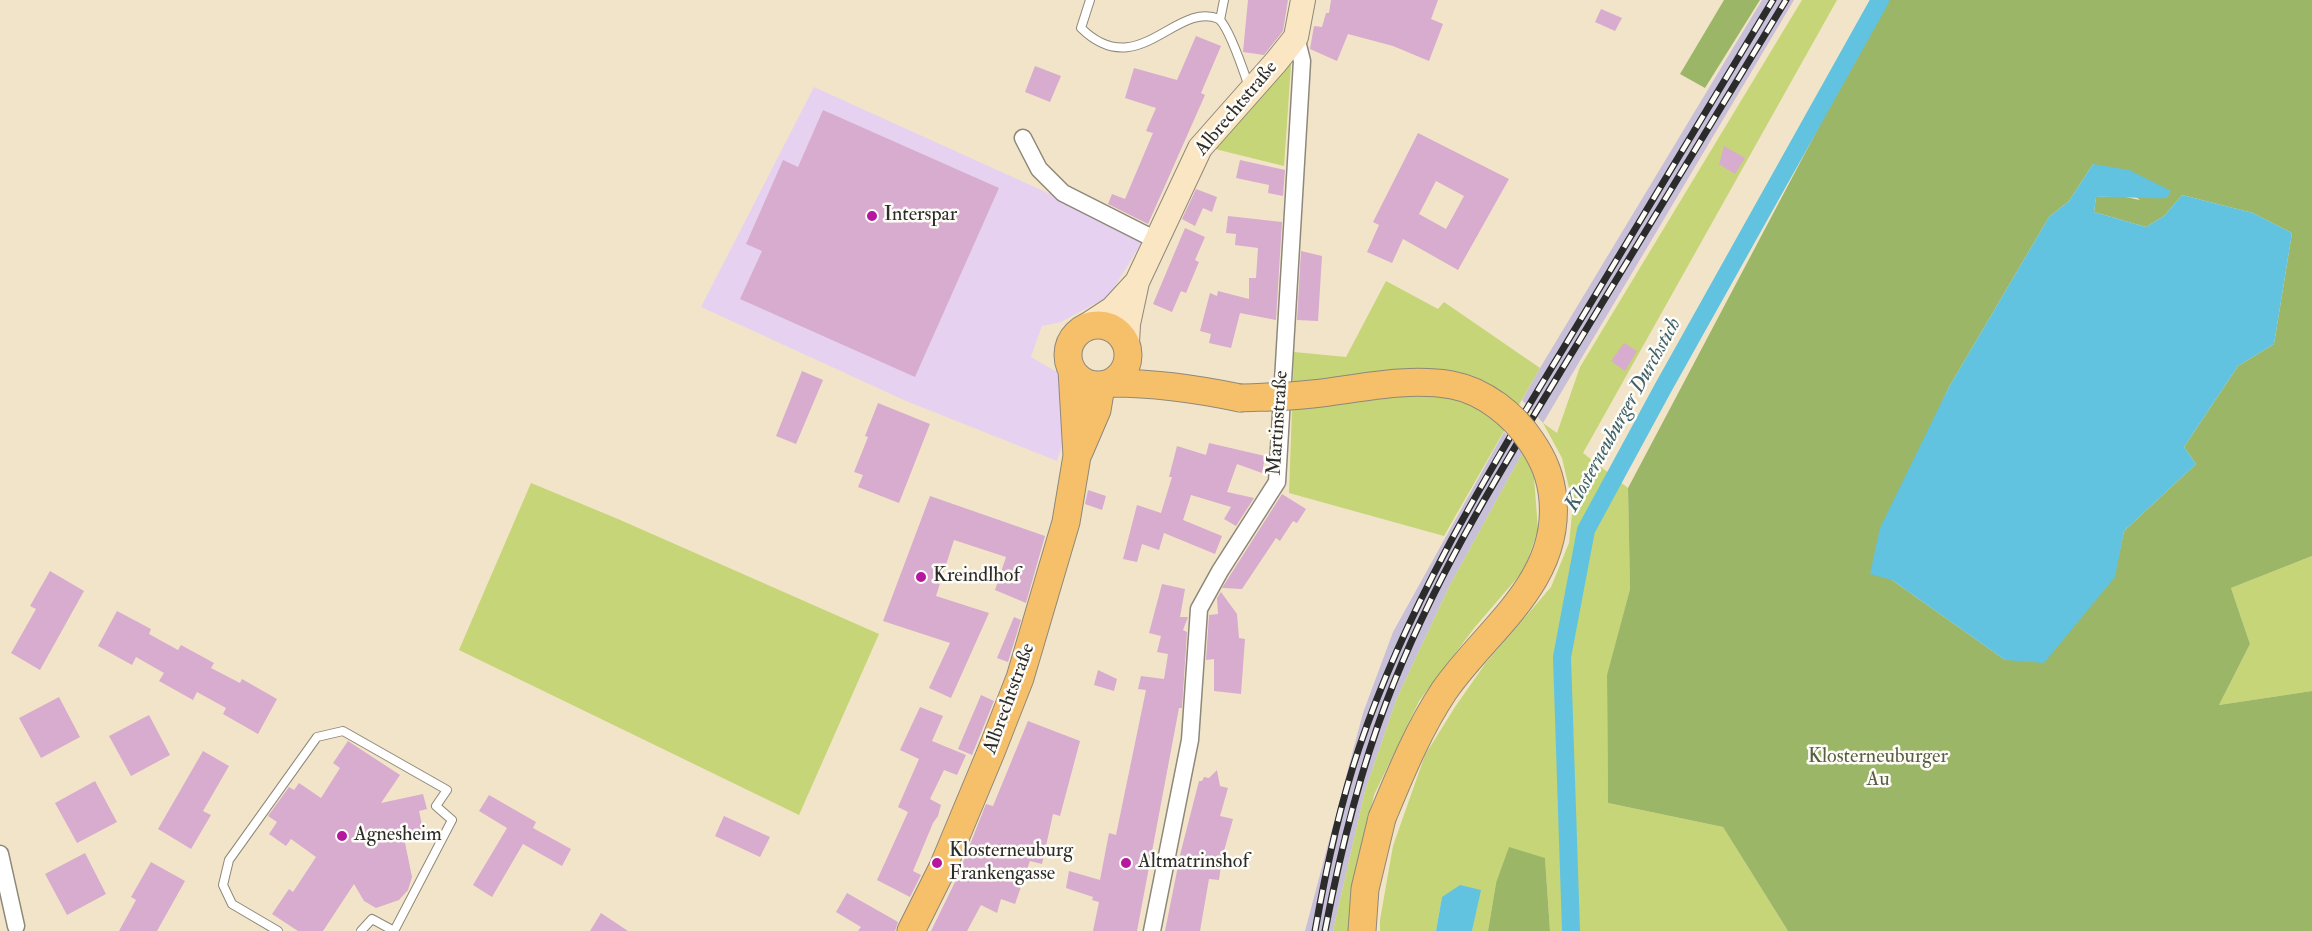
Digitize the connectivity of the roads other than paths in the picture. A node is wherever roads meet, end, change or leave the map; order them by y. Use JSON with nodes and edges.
{"nodes":[{"id":1,"x":1090,"y":0,"type":"edge"},
{"id":2,"x":1224,"y":0,"type":"edge"},
{"id":3,"x":1303,"y":0,"type":"edge"},
{"id":4,"x":1220,"y":20,"type":"junction"},
{"id":5,"x":1296,"y":37,"type":"junction"},
{"id":6,"x":1251,"y":90,"type":"junction"},
{"id":7,"x":1023,"y":138,"type":"dead end"},
{"id":8,"x":1156,"y":240,"type":"junction"},
{"id":9,"x":1137,"y":282,"type":"junction"},
{"id":10,"x":1086,"y":326,"type":"junction"},
{"id":11,"x":1128,"y":346,"type":"junction"},
{"id":12,"x":1072,"y":370,"type":"junction"},
{"id":13,"x":1106,"y":384,"type":"junction"},
{"id":14,"x":1203,"y":390,"type":"junction"},
{"id":15,"x":1077,"y":456,"type":"junction"},
{"id":16,"x":0,"y":854,"type":"edge"},
{"id":17,"x":0,"y":918,"type":"edge"},
{"id":18,"x":19,"y":929,"type":"edge"},
{"id":19,"x":278,"y":931,"type":"edge"},
{"id":20,"x":361,"y":931,"type":"edge"},
{"id":21,"x":394,"y":931,"type":"edge"},
{"id":22,"x":911,"y":931,"type":"edge"},
{"id":23,"x":1152,"y":931,"type":"edge"},
{"id":24,"x":1362,"y":931,"type":"edge"}],
"edges":[{"from":1,"to":4,"type":"lane"},
{"from":2,"to":4,"type":"lane"},
{"from":3,"to":5,"type":"main road","name":"Martinstraße"},
{"from":4,"to":6,"type":"lane"},
{"from":5,"to":6,"type":"main road","name":"Albrechtstraße"},
{"from":5,"to":23,"type":"street","name":"Martinstraße"},
{"from":6,"to":8,"type":"main road","name":"Albrechtstraße"},
{"from":7,"to":8,"type":"street"},
{"from":8,"to":9,"type":"main road","name":"Albrechtstraße"},
{"from":9,"to":10,"type":"main road","name":"Albrechtstraße"},
{"from":9,"to":11,"type":"main road","name":"Albrechtstraße"},
{"from":10,"to":11,"type":"main road"},
{"from":10,"to":12,"type":"main road"},
{"from":11,"to":13,"type":"main road"},
{"from":11,"to":14,"type":"main road"},
{"from":12,"to":13,"type":"main road"},
{"from":12,"to":15,"type":"main road","name":"Albrechtstraße"},
{"from":13,"to":14,"type":"main road"},
{"from":13,"to":15,"type":"main road","name":"Albrechtstraße"},
{"from":14,"to":24,"type":"main road","bridge":true},
{"from":15,"to":22,"type":"main road","name":"Albrechtstraße"},
{"from":16,"to":18,"type":"street"},
{"from":17,"to":18,"type":"street"},
{"from":19,"to":21,"type":"lane"},
{"from":20,"to":21,"type":"lane"}]}
